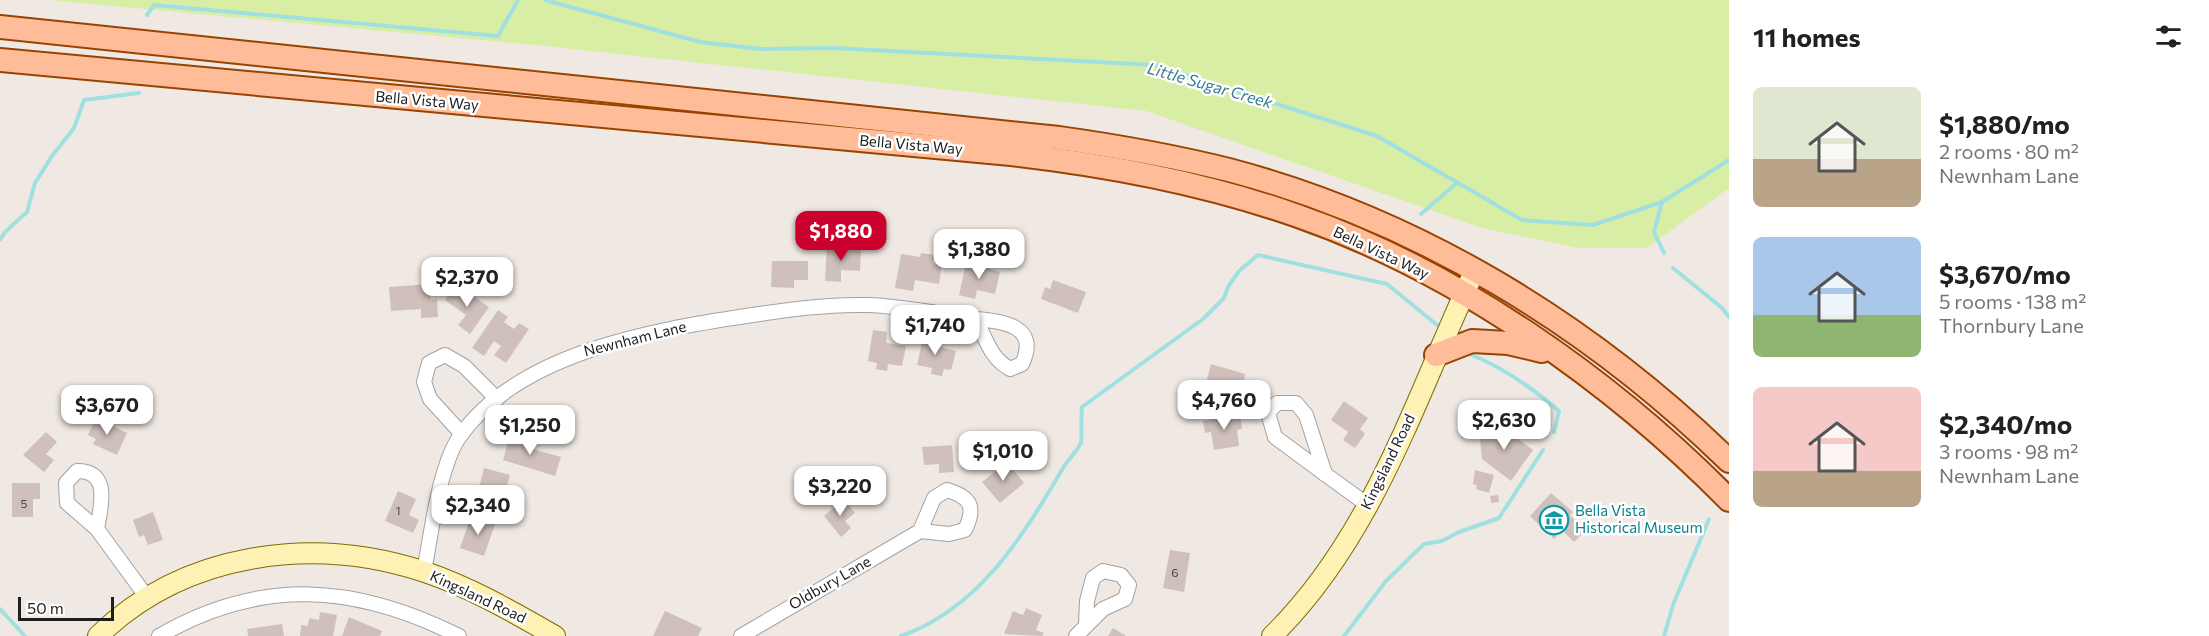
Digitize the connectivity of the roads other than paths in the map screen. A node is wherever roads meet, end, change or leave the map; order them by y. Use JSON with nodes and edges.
{"nodes":[{"id":1,"x":0,"y":27,"type":"edge"},
{"id":2,"x":0,"y":60,"type":"edge"},
{"id":3,"x":1475,"y":270,"type":"junction"},
{"id":4,"x":1463,"y":294,"type":"junction"},
{"id":5,"x":975,"y":319,"type":"dead end"},
{"id":6,"x":1556,"y":354,"type":"junction"},
{"id":7,"x":1436,"y":355,"type":"junction"},
{"id":8,"x":497,"y":399,"type":"junction"},
{"id":9,"x":462,"y":434,"type":"junction"},
{"id":10,"x":1729,"y":461,"type":"edge"},
{"id":11,"x":1324,"y":474,"type":"junction"},
{"id":12,"x":1729,"y":500,"type":"edge"},
{"id":13,"x":1369,"y":506,"type":"junction"},
{"id":14,"x":97,"y":529,"type":"dead end"},
{"id":15,"x":920,"y":531,"type":"dead end"},
{"id":16,"x":424,"y":572,"type":"junction"},
{"id":17,"x":146,"y":596,"type":"junction"},
{"id":18,"x":1086,"y":625,"type":"dead end"},
{"id":19,"x":98,"y":636,"type":"edge"},
{"id":20,"x":159,"y":636,"type":"edge"},
{"id":21,"x":459,"y":636,"type":"edge"},
{"id":22,"x":555,"y":636,"type":"edge"},
{"id":23,"x":741,"y":636,"type":"edge"},
{"id":24,"x":1076,"y":636,"type":"edge"},
{"id":25,"x":1272,"y":636,"type":"edge"}],
"edges":[{"from":1,"to":3,"type":"main road","name":"Bella Vista Way"},
{"from":2,"to":4,"type":"main road","name":"Bella Vista Way"},
{"from":3,"to":4,"type":"street","name":"Kingsland Road"},
{"from":3,"to":10,"type":"main road","name":"Bella Vista Way"},
{"from":4,"to":6,"type":"main road","name":"Bella Vista Way"},
{"from":4,"to":7,"type":"street","name":"Kingsland Road"},
{"from":5,"to":8,"type":"street","name":"Newnham Lane"},
{"from":6,"to":7,"type":"main road"},
{"from":6,"to":12,"type":"main road","name":"Bella Vista Way"},
{"from":7,"to":13,"type":"street","name":"Kingsland Road"},
{"from":8,"to":9,"type":"street","name":"Newnham Lane"},
{"from":8,"to":9,"type":"street"},
{"from":9,"to":16,"type":"street","name":"Newnham Lane"},
{"from":11,"to":11,"type":"street"},
{"from":11,"to":13,"type":"street"},
{"from":13,"to":25,"type":"street","name":"Kingsland Road"},
{"from":14,"to":17,"type":"street"},
{"from":15,"to":23,"type":"street","name":"Oldbury Lane"},
{"from":16,"to":17,"type":"street","name":"Kingsland Road"},
{"from":16,"to":22,"type":"street","name":"Kingsland Road"},
{"from":17,"to":19,"type":"street","name":"Kingsland Road"},
{"from":18,"to":24,"type":"street"},
{"from":20,"to":21,"type":"street"}]}
